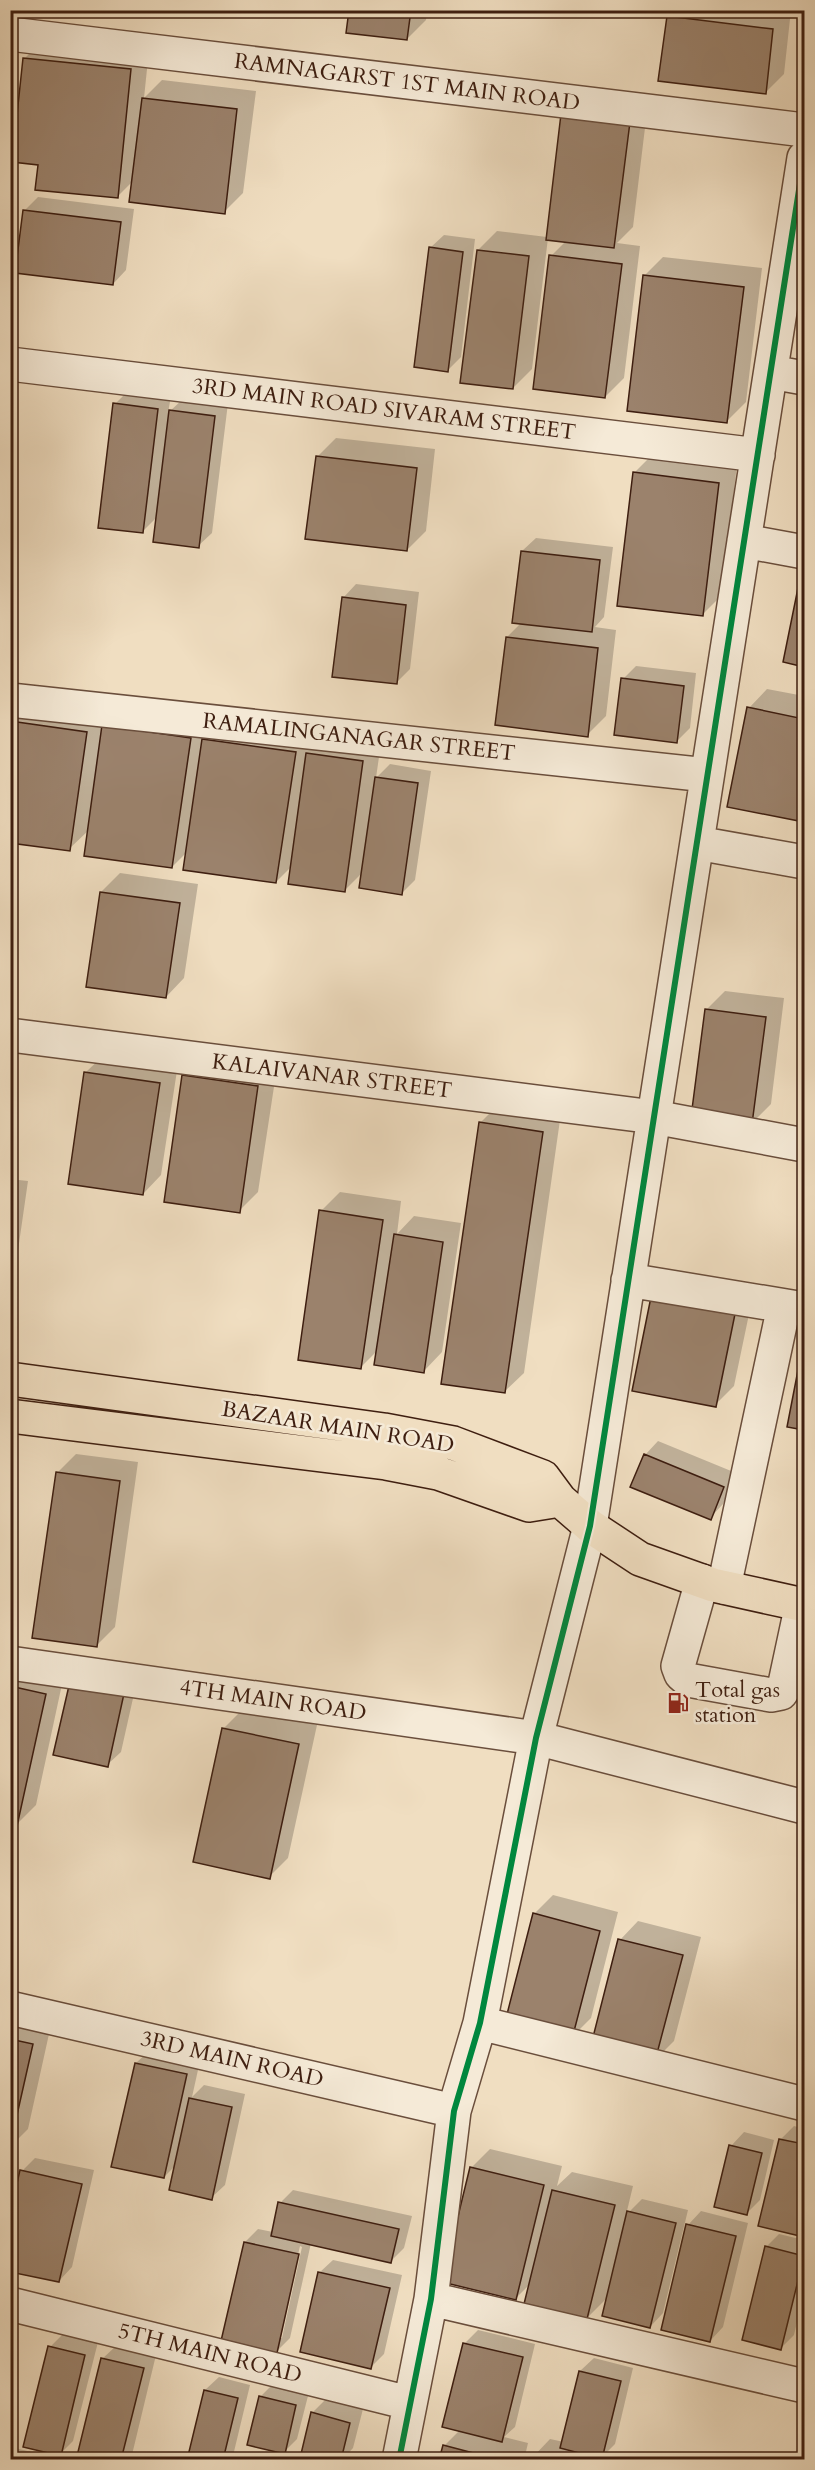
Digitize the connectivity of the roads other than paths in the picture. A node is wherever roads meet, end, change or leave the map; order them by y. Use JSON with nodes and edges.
{"nodes":[{"id":1,"x":10,"y":34,"type":"edge"},
{"id":2,"x":804,"y":130,"type":"edge"},
{"id":3,"x":804,"y":158,"type":"edge"},
{"id":4,"x":800,"y":222,"type":"edge"},
{"id":5,"x":10,"y":364,"type":"edge"},
{"id":6,"x":771,"y":372,"type":"junction"},
{"id":7,"x":804,"y":378,"type":"edge"},
{"id":8,"x":758,"y":455,"type":"junction"},
{"id":9,"x":744,"y":541,"type":"junction"},
{"id":10,"x":804,"y":552,"type":"edge"},
{"id":11,"x":10,"y":700,"type":"edge"},
{"id":12,"x":708,"y":775,"type":"junction"},
{"id":13,"x":697,"y":843,"type":"junction"},
{"id":14,"x":804,"y":862,"type":"edge"},
{"id":15,"x":10,"y":1035,"type":"edge"},
{"id":16,"x":654,"y":1117,"type":"junction"},
{"id":17,"x":804,"y":1145,"type":"edge"},
{"id":18,"x":628,"y":1280,"type":"junction"},
{"id":19,"x":794,"y":1307,"type":"edge"},
{"id":20,"x":10,"y":1378,"type":"edge"},
{"id":21,"x":10,"y":1416,"type":"edge"},
{"id":22,"x":560,"y":1500,"type":"junction"},
{"id":23,"x":590,"y":1526,"type":"junction"},
{"id":24,"x":713,"y":1584,"type":"junction"},
{"id":25,"x":803,"y":1605,"type":"edge"},
{"id":26,"x":10,"y":1663,"type":"edge"},
{"id":27,"x":536,"y":1738,"type":"junction"},
{"id":28,"x":804,"y":1807,"type":"edge"},
{"id":29,"x":10,"y":2008,"type":"edge"},
{"id":30,"x":480,"y":2023,"type":"junction"},
{"id":31,"x":804,"y":2104,"type":"edge"},
{"id":32,"x":454,"y":2111,"type":"junction"},
{"id":33,"x":431,"y":2299,"type":"junction"},
{"id":34,"x":10,"y":2304,"type":"edge"},
{"id":35,"x":804,"y":2386,"type":"edge"},
{"id":36,"x":409,"y":2403,"type":"junction"},
{"id":37,"x":399,"y":2460,"type":"edge"}],
"edges":[{"from":1,"to":2,"type":"street","name":"RAMNAGARST 1ST MAIN ROAD"},
{"from":3,"to":4,"type":"street"},
{"from":4,"to":6,"type":"street"},
{"from":5,"to":8,"type":"street","name":"3RD MAIN ROAD SIVARAM STREET"},
{"from":6,"to":7,"type":"street"},
{"from":6,"to":8,"type":"street"},
{"from":8,"to":9,"type":"street"},
{"from":9,"to":10,"type":"street"},
{"from":9,"to":12,"type":"street"},
{"from":11,"to":12,"type":"street","name":"RAMALINGANAGAR STREET"},
{"from":12,"to":13,"type":"street"},
{"from":13,"to":14,"type":"street"},
{"from":13,"to":16,"type":"street"},
{"from":15,"to":16,"type":"street","name":"KALAIVANAR STREET"},
{"from":16,"to":17,"type":"street","name":"KALAIVANAR STREET"},
{"from":16,"to":18,"type":"street"},
{"from":18,"to":19,"type":"street"},
{"from":18,"to":23,"type":"street"},
{"from":19,"to":24,"type":"street"},
{"from":20,"to":22,"type":"main road","name":"BAZAAR MAIN ROAD"},
{"from":21,"to":22,"type":"main road"},
{"from":22,"to":23,"type":"main road","name":"BAZAAR MAIN ROAD"},
{"from":23,"to":24,"type":"main road","name":"BAZAAR MAIN ROAD"},
{"from":23,"to":27,"type":"street"},
{"from":24,"to":25,"type":"main road","name":"BAZAAR MAIN ROAD"},
{"from":24,"to":25,"type":"street"},
{"from":26,"to":27,"type":"street","name":"4TH MAIN ROAD"},
{"from":27,"to":28,"type":"street","name":"4TH MAIN ROAD"},
{"from":27,"to":30,"type":"street"},
{"from":29,"to":32,"type":"street","name":"3RD MAIN ROAD"},
{"from":30,"to":31,"type":"street"},
{"from":30,"to":32,"type":"street"},
{"from":32,"to":33,"type":"street"},
{"from":33,"to":35,"type":"street"},
{"from":33,"to":36,"type":"street"},
{"from":34,"to":36,"type":"street","name":"5TH MAIN ROAD"},
{"from":36,"to":37,"type":"street"}]}
